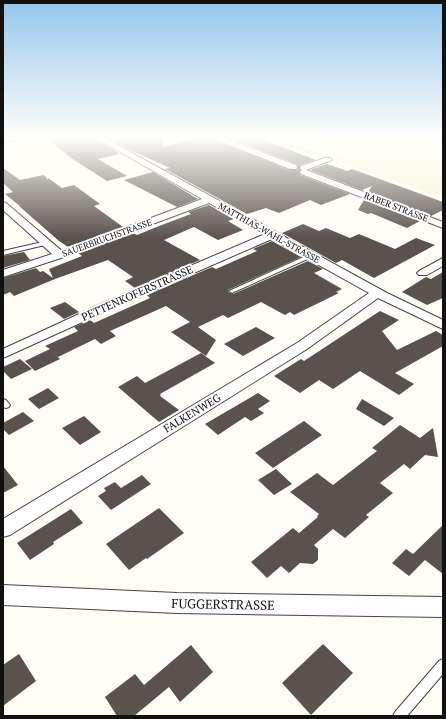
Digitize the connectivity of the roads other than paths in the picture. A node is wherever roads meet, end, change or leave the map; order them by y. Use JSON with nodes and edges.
{"nodes":[{"id":1,"x":157,"y":171,"type":"edge"},
{"id":2,"x":305,"y":171,"type":"edge"},
{"id":3,"x":209,"y":200,"type":"junction"},
{"id":4,"x":3,"y":205,"type":"edge"},
{"id":5,"x":443,"y":225,"type":"edge"},
{"id":6,"x":272,"y":235,"type":"junction"},
{"id":7,"x":47,"y":243,"type":"junction"},
{"id":8,"x":3,"y":252,"type":"edge"},
{"id":9,"x":60,"y":255,"type":"junction"},
{"id":10,"x":310,"y":256,"type":"junction"},
{"id":11,"x":443,"y":261,"type":"edge"},
{"id":12,"x":423,"y":273,"type":"dead end"},
{"id":13,"x":3,"y":274,"type":"edge"},
{"id":14,"x":232,"y":290,"type":"dead end"},
{"id":15,"x":378,"y":293,"type":"junction"},
{"id":16,"x":443,"y":325,"type":"edge"},
{"id":17,"x":3,"y":354,"type":"edge"},
{"id":18,"x":3,"y":529,"type":"edge"},
{"id":19,"x":3,"y":595,"type":"edge"},
{"id":20,"x":443,"y":607,"type":"edge"},
{"id":21,"x":443,"y":665,"type":"edge"},
{"id":22,"x":398,"y":716,"type":"edge"}],
"edges":[{"from":1,"to":3,"type":"street","name":"MATTHIAS-WAHL-STRASSE"},
{"from":2,"to":5,"type":"street","name":"RABER STRASSE"},
{"from":3,"to":6,"type":"street","name":"MATTHIAS-WAHL-STRASSE"},
{"from":3,"to":9,"type":"street","name":"SAUERBRUCHSTRASSE"},
{"from":4,"to":7,"type":"street"},
{"from":6,"to":10,"type":"street","name":"MATTHIAS-WAHL-STRASSE"},
{"from":6,"to":17,"type":"street","name":"PETTENKOFERSTRASSE"},
{"from":7,"to":8,"type":"lane"},
{"from":7,"to":9,"type":"street"},
{"from":9,"to":13,"type":"street","name":"SAUERBRUCHSTRASSE"},
{"from":10,"to":14,"type":"lane"},
{"from":10,"to":15,"type":"street","name":"MATTHIAS-WAHL-STRASSE"},
{"from":11,"to":12,"type":"street"},
{"from":15,"to":16,"type":"street","name":"MATTHIAS-WAHL-STRASSE"},
{"from":15,"to":18,"type":"street","name":"FALKENWEG"},
{"from":19,"to":20,"type":"street","name":"FUGGERSTRASSE"},
{"from":21,"to":22,"type":"lane"}]}
